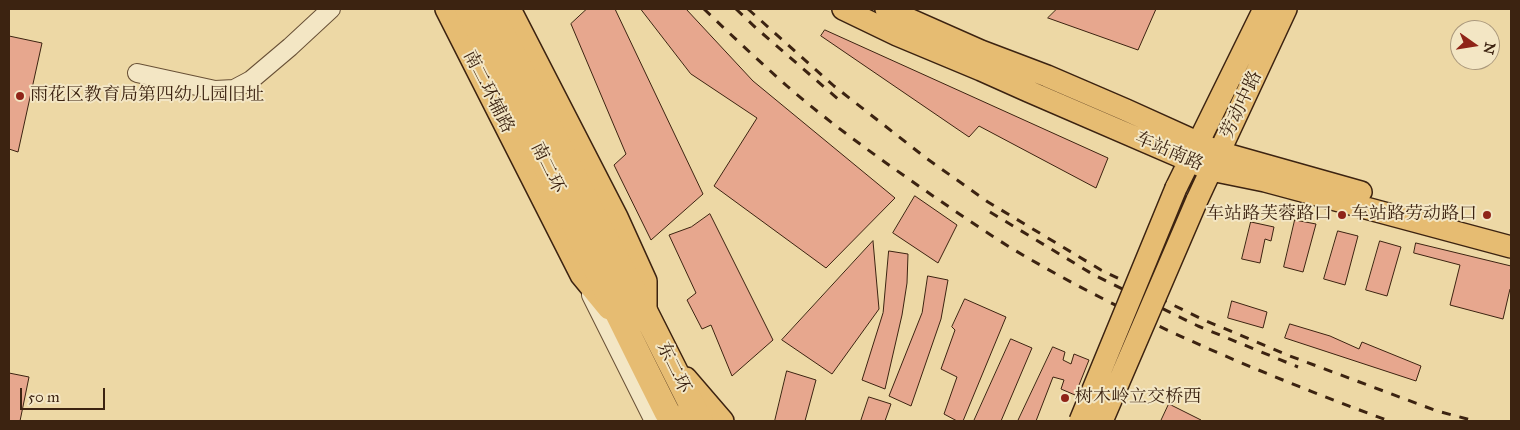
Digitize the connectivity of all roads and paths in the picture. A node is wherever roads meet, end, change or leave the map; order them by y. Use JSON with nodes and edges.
{"nodes":[{"id":1,"x":331,"y":9,"type":"edge"},
{"id":2,"x":446,"y":9,"type":"edge"},
{"id":3,"x":468,"y":9,"type":"edge"},
{"id":4,"x":490,"y":9,"type":"edge"},
{"id":5,"x":510,"y":9,"type":"edge"},
{"id":6,"x":843,"y":9,"type":"edge"},
{"id":7,"x":886,"y":9,"type":"edge"},
{"id":8,"x":1264,"y":9,"type":"edge"},
{"id":9,"x":1286,"y":9,"type":"edge"},
{"id":10,"x":137,"y":73,"type":"dead end"},
{"id":11,"x":1193,"y":151,"type":"junction"},
{"id":12,"x":1215,"y":161,"type":"junction"},
{"id":13,"x":1511,"y":232,"type":"edge"},
{"id":14,"x":1511,"y":247,"type":"edge"},
{"id":15,"x":581,"y":275,"type":"junction"},
{"id":16,"x":646,"y":314,"type":"junction"},
{"id":17,"x":625,"y":328,"type":"junction"},
{"id":18,"x":662,"y":345,"type":"junction"},
{"id":19,"x":686,"y":396,"type":"junction"},
{"id":20,"x":667,"y":419,"type":"edge"},
{"id":21,"x":700,"y":421,"type":"edge"},
{"id":22,"x":708,"y":421,"type":"edge"},
{"id":23,"x":723,"y":421,"type":"edge"},
{"id":24,"x":1080,"y":421,"type":"edge"},
{"id":25,"x":1102,"y":421,"type":"edge"}],
"edges":[{"from":1,"to":10,"type":"street"},
{"from":2,"to":15,"type":"main road","name":"南二环辅路"},
{"from":3,"to":17,"type":"highway","name":"南二环"},
{"from":4,"to":16,"type":"highway","name":"南二环"},
{"from":5,"to":16,"type":"main road"},
{"from":6,"to":11,"type":"main road","name":"车站南路"},
{"from":7,"to":11,"type":"main road","name":"车站南路"},
{"from":8,"to":11,"type":"main road","name":"劳动中路"},
{"from":9,"to":12,"type":"main road","name":"劳动中路"},
{"from":11,"to":12,"type":"main road","name":"车站南路"},
{"from":11,"to":24,"type":"main road","name":"劳动中路","bridge":true},
{"from":12,"to":13,"type":"main road","name":"车站南路"},
{"from":12,"to":14,"type":"main road","name":"车站南路"},
{"from":12,"to":25,"type":"main road","name":"劳动中路","bridge":true},
{"from":15,"to":17,"type":"main road","name":"南二环辅路"},
{"from":15,"to":20,"type":"street"},
{"from":16,"to":18,"type":"highway","name":"东二环"},
{"from":17,"to":20,"type":"highway","name":"东二环"},
{"from":18,"to":19,"type":"highway","name":"东二环"},
{"from":18,"to":23,"type":"main road"},
{"from":19,"to":21,"type":"highway","name":"东二环"},
{"from":19,"to":22,"type":"highway"}]}
